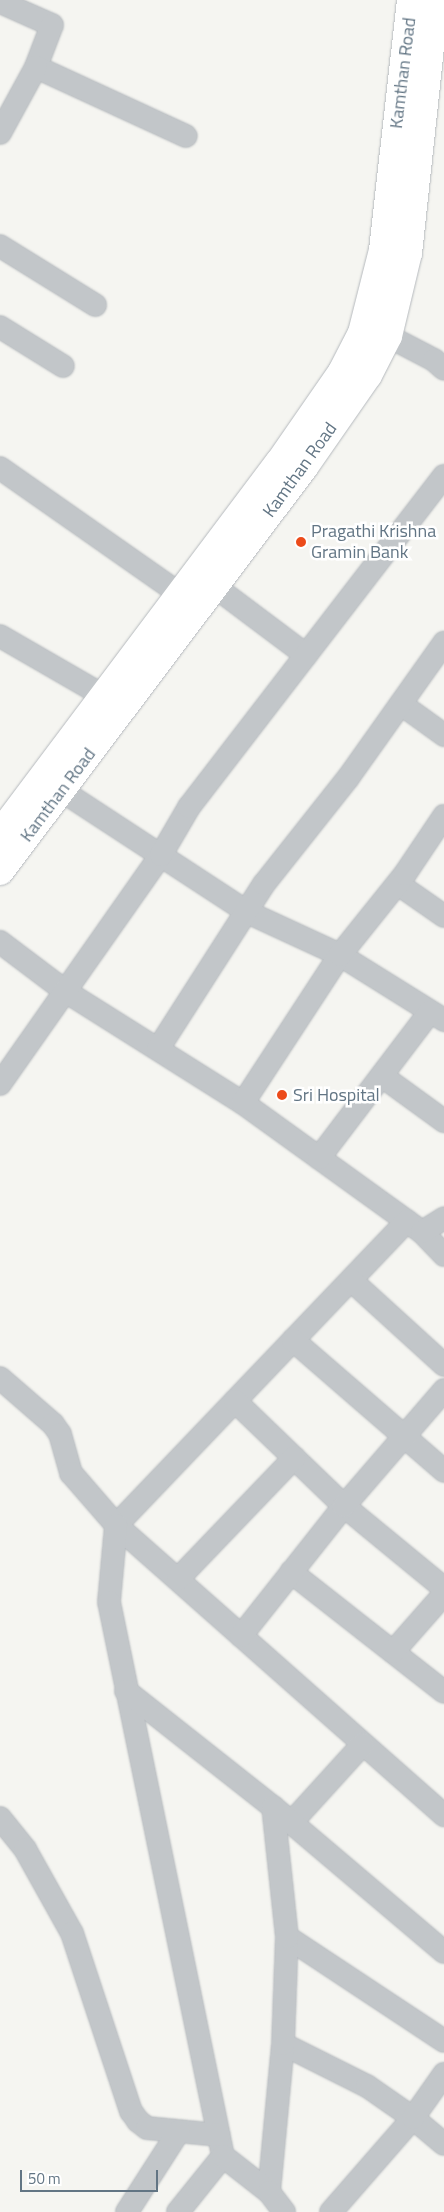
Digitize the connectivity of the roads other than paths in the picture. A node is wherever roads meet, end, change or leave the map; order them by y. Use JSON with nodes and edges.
{"nodes":[{"id":1,"x":411,"y":0,"type":"edge"},
{"id":2,"x":435,"y":0,"type":"edge"},
{"id":3,"x":0,"y":2,"type":"edge"},
{"id":4,"x":36,"y":67,"type":"junction"},
{"id":5,"x":414,"y":85,"type":"junction"},
{"id":6,"x":0,"y":133,"type":"edge"},
{"id":7,"x":186,"y":136,"type":"dead end"},
{"id":8,"x":0,"y":246,"type":"edge"},
{"id":9,"x":95,"y":305,"type":"dead end"},
{"id":10,"x":0,"y":327,"type":"edge"},
{"id":11,"x":375,"y":335,"type":"junction"},
{"id":12,"x":63,"y":366,"type":"dead end"},
{"id":13,"x":444,"y":369,"type":"edge"},
{"id":14,"x":0,"y":468,"type":"edge"},
{"id":15,"x":444,"y":476,"type":"edge"},
{"id":16,"x":198,"y":596,"type":"junction"},
{"id":17,"x":0,"y":636,"type":"edge"},
{"id":18,"x":444,"y":643,"type":"edge"},
{"id":19,"x":306,"y":655,"type":"junction"},
{"id":20,"x":104,"y":696,"type":"junction"},
{"id":21,"x":401,"y":704,"type":"junction"},
{"id":22,"x":444,"y":735,"type":"edge"},
{"id":23,"x":52,"y":784,"type":"junction"},
{"id":24,"x":444,"y":816,"type":"edge"},
{"id":25,"x":0,"y":834,"type":"edge"},
{"id":26,"x":161,"y":855,"type":"junction"},
{"id":27,"x":0,"y":871,"type":"edge"},
{"id":28,"x":398,"y":884,"type":"junction"},
{"id":29,"x":247,"y":912,"type":"junction"},
{"id":30,"x":444,"y":916,"type":"edge"},
{"id":31,"x":0,"y":942,"type":"edge"},
{"id":32,"x":340,"y":955,"type":"junction"},
{"id":33,"x":65,"y":991,"type":"junction"},
{"id":34,"x":437,"y":1016,"type":"edge"},
{"id":35,"x":158,"y":1050,"type":"junction"},
{"id":36,"x":382,"y":1076,"type":"junction"},
{"id":37,"x":0,"y":1084,"type":"edge"},
{"id":38,"x":242,"y":1103,"type":"junction"},
{"id":39,"x":444,"y":1122,"type":"edge"},
{"id":40,"x":319,"y":1158,"type":"junction"},
{"id":41,"x":444,"y":1218,"type":"edge"},
{"id":42,"x":415,"y":1226,"type":"junction"},
{"id":43,"x":444,"y":1255,"type":"edge"},
{"id":44,"x":351,"y":1280,"type":"junction"},
{"id":45,"x":293,"y":1340,"type":"junction"},
{"id":46,"x":444,"y":1365,"type":"edge"},
{"id":47,"x":0,"y":1378,"type":"edge"},
{"id":48,"x":444,"y":1390,"type":"edge"},
{"id":49,"x":235,"y":1401,"type":"junction"},
{"id":50,"x":404,"y":1437,"type":"junction"},
{"id":51,"x":294,"y":1458,"type":"junction"},
{"id":52,"x":444,"y":1471,"type":"edge"},
{"id":53,"x":344,"y":1506,"type":"junction"},
{"id":54,"x":116,"y":1525,"type":"junction"},
{"id":55,"x":291,"y":1572,"type":"junction"},
{"id":56,"x":178,"y":1579,"type":"junction"},
{"id":57,"x":444,"y":1588,"type":"edge"},
{"id":58,"x":444,"y":1594,"type":"edge"},
{"id":59,"x":241,"y":1636,"type":"junction"},
{"id":60,"x":393,"y":1652,"type":"junction"},
{"id":61,"x":126,"y":1691,"type":"junction"},
{"id":62,"x":444,"y":1692,"type":"edge"},
{"id":63,"x":363,"y":1744,"type":"junction"},
{"id":64,"x":273,"y":1807,"type":"junction"},
{"id":65,"x":444,"y":1816,"type":"edge"},
{"id":66,"x":0,"y":1818,"type":"edge"},
{"id":67,"x":292,"y":1822,"type":"junction"},
{"id":68,"x":287,"y":1937,"type":"junction"},
{"id":69,"x":444,"y":1952,"type":"edge"},
{"id":70,"x":444,"y":2041,"type":"edge"},
{"id":71,"x":284,"y":2044,"type":"junction"},
{"id":72,"x":444,"y":2074,"type":"edge"},
{"id":73,"x":413,"y":2118,"type":"junction"},
{"id":74,"x":179,"y":2131,"type":"junction"},
{"id":75,"x":444,"y":2144,"type":"edge"},
{"id":76,"x":221,"y":2145,"type":"junction"},
{"id":77,"x":269,"y":2192,"type":"junction"},
{"id":78,"x":127,"y":2212,"type":"edge"},
{"id":79,"x":178,"y":2212,"type":"edge"},
{"id":80,"x":284,"y":2212,"type":"edge"},
{"id":81,"x":331,"y":2212,"type":"edge"}],
"edges":[{"from":1,"to":5,"type":"main road","name":"Kamthan Road"},
{"from":2,"to":5,"type":"main road","name":"Kamthan Road"},
{"from":3,"to":4,"type":"street"},
{"from":4,"to":6,"type":"street"},
{"from":4,"to":7,"type":"street"},
{"from":5,"to":11,"type":"main road","name":"Kamthan Road"},
{"from":8,"to":9,"type":"street"},
{"from":10,"to":12,"type":"street"},
{"from":11,"to":13,"type":"street"},
{"from":11,"to":16,"type":"main road","name":"Kamthan Road"},
{"from":14,"to":16,"type":"street"},
{"from":15,"to":19,"type":"street"},
{"from":16,"to":19,"type":"street"},
{"from":16,"to":20,"type":"main road","name":"Kamthan Road"},
{"from":16,"to":23,"type":"main road","name":"Kamthan Road"},
{"from":17,"to":20,"type":"street"},
{"from":18,"to":21,"type":"street"},
{"from":19,"to":26,"type":"street"},
{"from":20,"to":23,"type":"main road","name":"Kamthan Road"},
{"from":21,"to":22,"type":"street"},
{"from":21,"to":29,"type":"street"},
{"from":23,"to":25,"type":"main road","name":"Kamthan Road"},
{"from":23,"to":26,"type":"street"},
{"from":23,"to":27,"type":"main road","name":"Kamthan Road"},
{"from":24,"to":28,"type":"street"},
{"from":26,"to":29,"type":"street"},
{"from":26,"to":33,"type":"street"},
{"from":28,"to":30,"type":"street"},
{"from":28,"to":32,"type":"street"},
{"from":29,"to":32,"type":"street"},
{"from":29,"to":35,"type":"street"},
{"from":31,"to":33,"type":"street"},
{"from":32,"to":34,"type":"street"},
{"from":32,"to":38,"type":"street"},
{"from":33,"to":35,"type":"street"},
{"from":33,"to":37,"type":"street"},
{"from":34,"to":36,"type":"street"},
{"from":35,"to":38,"type":"street"},
{"from":36,"to":39,"type":"street"},
{"from":36,"to":40,"type":"street"},
{"from":38,"to":40,"type":"street"},
{"from":40,"to":42,"type":"street"},
{"from":41,"to":42,"type":"street"},
{"from":42,"to":43,"type":"street"},
{"from":42,"to":44,"type":"street"},
{"from":44,"to":45,"type":"street"},
{"from":44,"to":46,"type":"street"},
{"from":45,"to":49,"type":"street"},
{"from":45,"to":50,"type":"street"},
{"from":47,"to":54,"type":"street"},
{"from":48,"to":50,"type":"street"},
{"from":49,"to":51,"type":"street"},
{"from":49,"to":54,"type":"street"},
{"from":50,"to":52,"type":"street"},
{"from":50,"to":53,"type":"street"},
{"from":51,"to":53,"type":"street"},
{"from":51,"to":56,"type":"street"},
{"from":53,"to":55,"type":"street"},
{"from":53,"to":57,"type":"street"},
{"from":54,"to":56,"type":"street"},
{"from":54,"to":61,"type":"street"},
{"from":55,"to":59,"type":"street"},
{"from":55,"to":60,"type":"street"},
{"from":56,"to":59,"type":"street"},
{"from":58,"to":60,"type":"street"},
{"from":59,"to":63,"type":"street"},
{"from":60,"to":62,"type":"street"},
{"from":61,"to":64,"type":"street"},
{"from":61,"to":76,"type":"street"},
{"from":63,"to":65,"type":"street"},
{"from":63,"to":67,"type":"street"},
{"from":64,"to":67,"type":"street"},
{"from":64,"to":68,"type":"street"},
{"from":66,"to":74,"type":"street"},
{"from":67,"to":69,"type":"street"},
{"from":68,"to":70,"type":"street"},
{"from":68,"to":71,"type":"street"},
{"from":71,"to":73,"type":"street"},
{"from":71,"to":77,"type":"street"},
{"from":72,"to":73,"type":"street"},
{"from":73,"to":75,"type":"street"},
{"from":73,"to":81,"type":"street"},
{"from":74,"to":76,"type":"street"},
{"from":74,"to":78,"type":"street"},
{"from":76,"to":77,"type":"street"},
{"from":76,"to":79,"type":"street"},
{"from":77,"to":80,"type":"street"}]}
